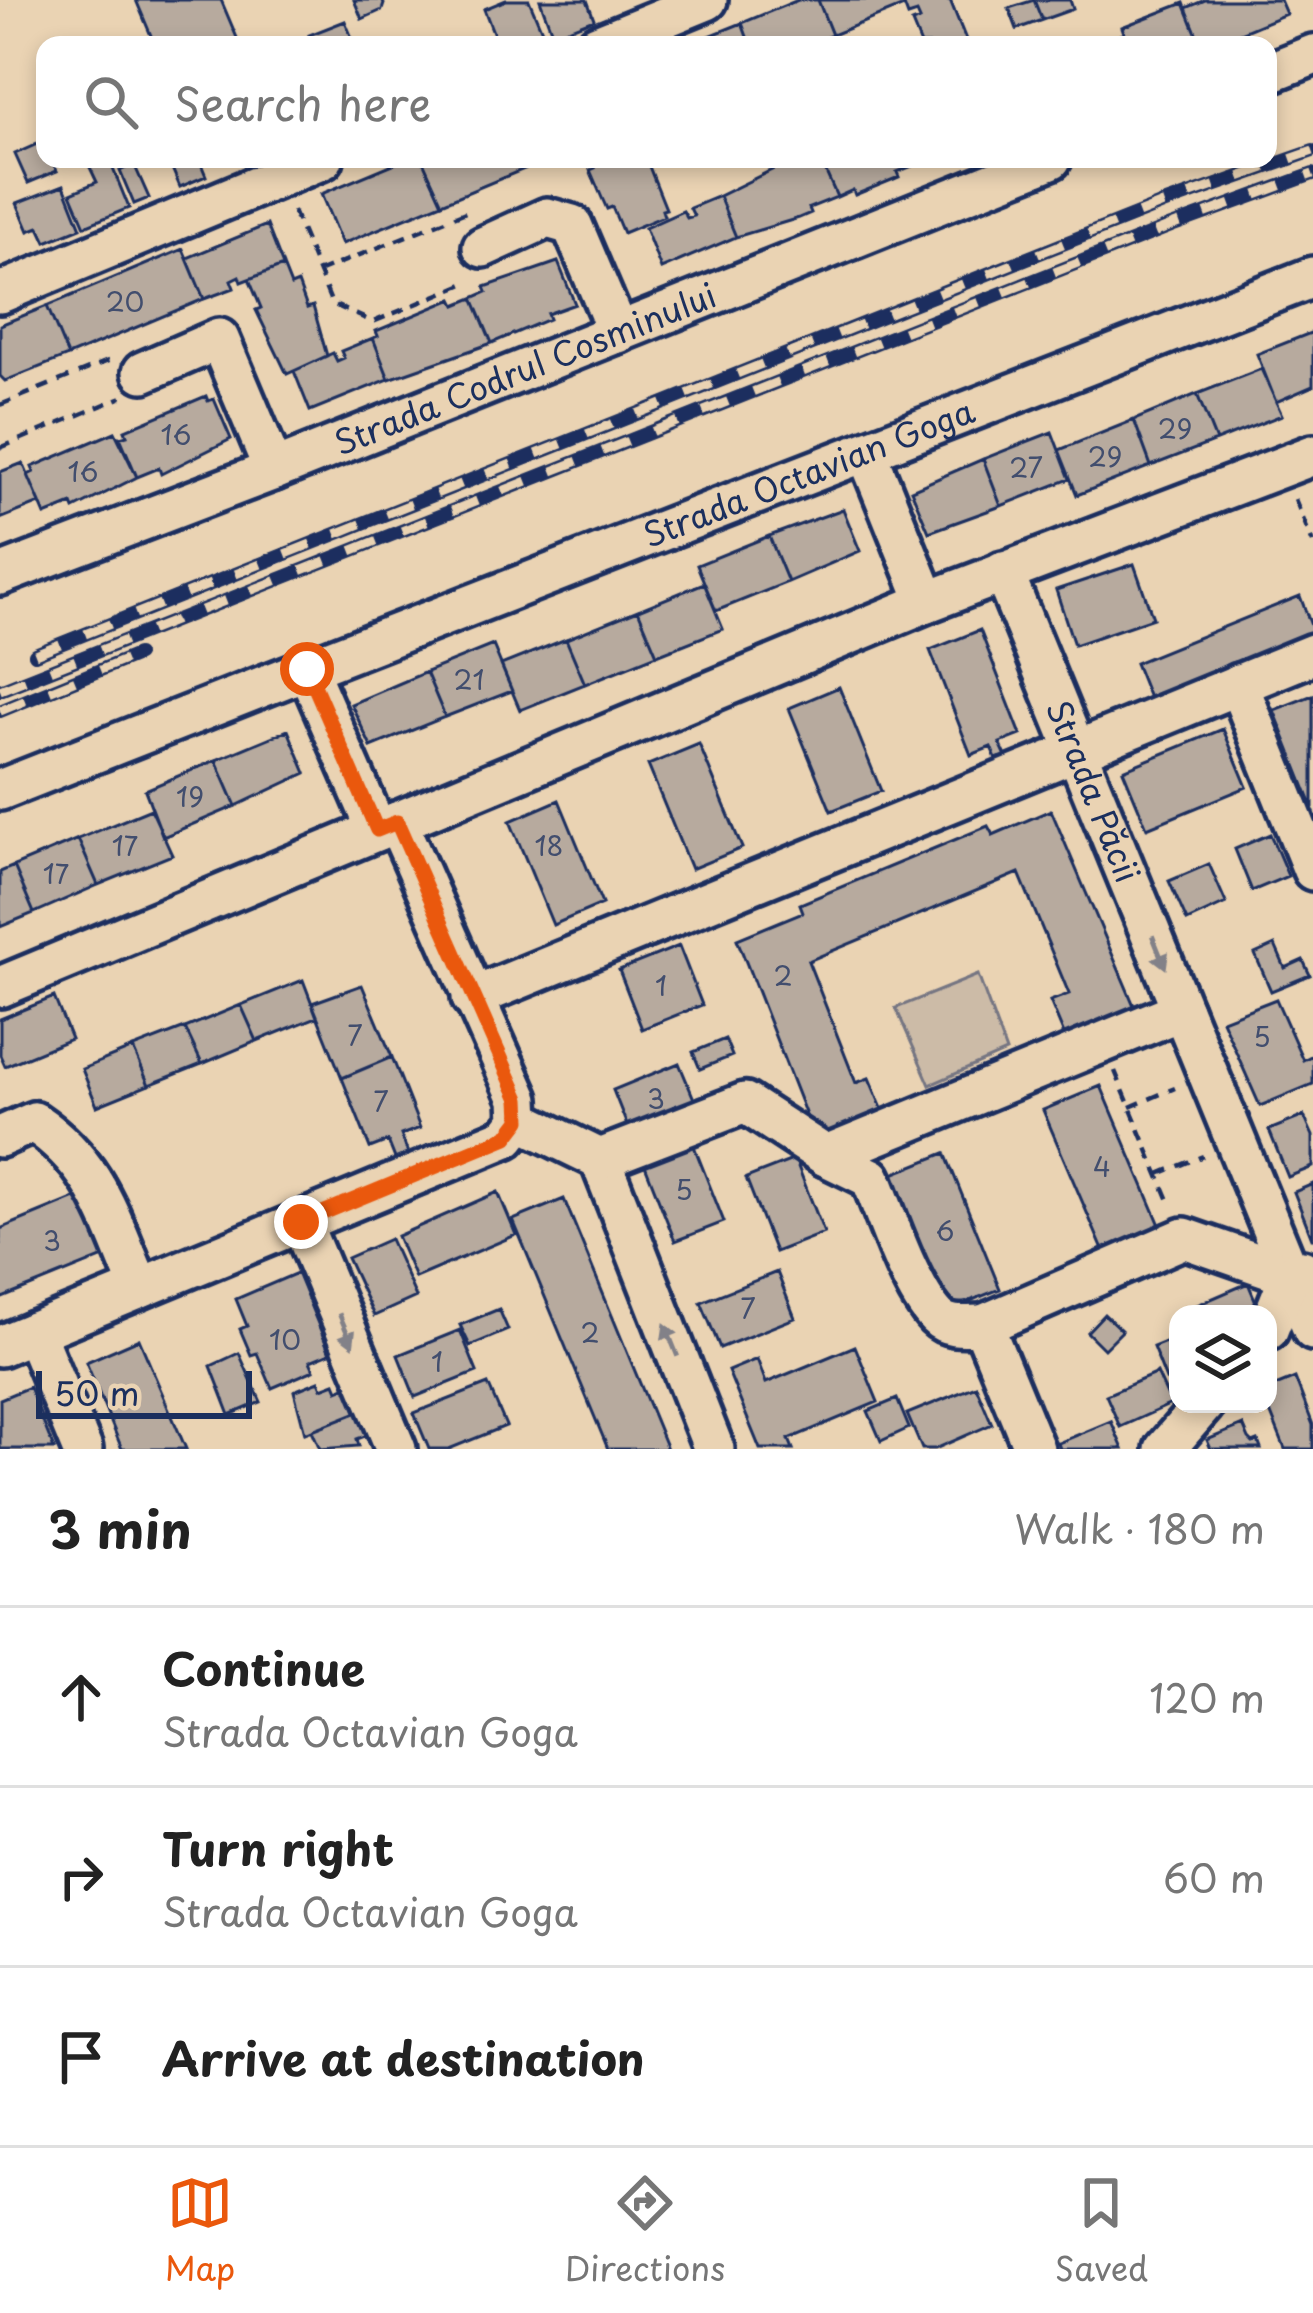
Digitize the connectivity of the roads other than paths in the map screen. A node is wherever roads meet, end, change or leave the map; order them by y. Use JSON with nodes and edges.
{"nodes":[{"id":1,"x":706,"y":0,"type":"edge"},
{"id":2,"x":626,"y":36,"type":"edge"},
{"id":3,"x":1313,"y":56,"type":"edge"},
{"id":4,"x":1277,"y":70,"type":"edge"},
{"id":5,"x":302,"y":168,"type":"edge"},
{"id":6,"x":977,"y":173,"type":"edge"},
{"id":7,"x":483,"y":247,"type":"road end"},
{"id":8,"x":1313,"y":277,"type":"edge"},
{"id":9,"x":0,"y":293,"type":"edge"},
{"id":10,"x":618,"y":333,"type":"junction"},
{"id":11,"x":142,"y":372,"type":"road end"},
{"id":12,"x":867,"y":453,"type":"junction"},
{"id":13,"x":1298,"y":460,"type":"edge"},
{"id":14,"x":274,"y":470,"type":"junction"},
{"id":15,"x":1003,"y":572,"type":"junction"},
{"id":16,"x":0,"y":574,"type":"edge"},
{"id":17,"x":927,"y":602,"type":"junction"},
{"id":18,"x":1313,"y":653,"type":"edge"},
{"id":19,"x":307,"y":669,"type":"junction"},
{"id":20,"x":1238,"y":684,"type":"junction"},
{"id":21,"x":1077,"y":748,"type":"junction"},
{"id":22,"x":0,"y":790,"type":"edge"},
{"id":23,"x":387,"y":826,"type":"junction"},
{"id":24,"x":1313,"y":870,"type":"edge"},
{"id":25,"x":0,"y":987,"type":"edge"},
{"id":26,"x":472,"y":998,"type":"junction"},
{"id":27,"x":1182,"y":1010,"type":"junction"},
{"id":28,"x":520,"y":1120,"type":"junction"},
{"id":29,"x":0,"y":1137,"type":"edge"},
{"id":30,"x":826,"y":1156,"type":"junction"},
{"id":31,"x":599,"y":1159,"type":"junction"},
{"id":32,"x":301,"y":1222,"type":"junction"},
{"id":33,"x":1302,"y":1270,"type":"edge"},
{"id":34,"x":140,"y":1288,"type":"junction"},
{"id":35,"x":1277,"y":1314,"type":"edge"},
{"id":36,"x":983,"y":1325,"type":"junction"},
{"id":37,"x":1313,"y":1330,"type":"edge"},
{"id":38,"x":17,"y":1339,"type":"edge"},
{"id":39,"x":1196,"y":1413,"type":"edge"},
{"id":40,"x":82,"y":1449,"type":"edge"},
{"id":41,"x":396,"y":1449,"type":"edge"},
{"id":42,"x":714,"y":1449,"type":"edge"},
{"id":43,"x":1034,"y":1449,"type":"edge"},
{"id":44,"x":1165,"y":1449,"type":"edge"}],
"edges":[{"from":1,"to":2,"type":"street"},
{"from":3,"to":4,"type":"street"},
{"from":5,"to":9,"type":"street"},
{"from":6,"to":10,"type":"street","name":"Strada Codrul Cosminului"},
{"from":7,"to":10,"type":"street"},
{"from":8,"to":12,"type":"street","name":"Strada Octavian Goga"},
{"from":10,"to":14,"type":"street","name":"Strada Codrul Cosminului"},
{"from":11,"to":14,"type":"street"},
{"from":12,"to":17,"type":"street"},
{"from":12,"to":19,"type":"street","name":"Strada Octavian Goga"},
{"from":13,"to":15,"type":"street"},
{"from":14,"to":16,"type":"street","name":"Strada Codrul Cosminului"},
{"from":15,"to":17,"type":"street"},
{"from":15,"to":21,"type":"street","name":"Strada Păcii"},
{"from":17,"to":23,"type":"street"},
{"from":18,"to":20,"type":"street"},
{"from":19,"to":22,"type":"street","name":"Strada Octavian Goga"},
{"from":19,"to":23,"type":"street"},
{"from":20,"to":21,"type":"street"},
{"from":20,"to":24,"type":"street"},
{"from":21,"to":26,"type":"street"},
{"from":21,"to":27,"type":"street","name":"Strada Păcii","one_way":true},
{"from":23,"to":25,"type":"street"},
{"from":23,"to":26,"type":"street"},
{"from":26,"to":28,"type":"street"},
{"from":27,"to":30,"type":"street"},
{"from":27,"to":33,"type":"street","name":"Strada Păcii"},
{"from":28,"to":31,"type":"street"},
{"from":28,"to":32,"type":"street"},
{"from":29,"to":34,"type":"street"},
{"from":30,"to":31,"type":"street"},
{"from":30,"to":36,"type":"street"},
{"from":42,"to":31,"type":"street","one_way":true},
{"from":32,"to":34,"type":"street"},
{"from":32,"to":41,"type":"street","one_way":true},
{"from":33,"to":35,"type":"street"},
{"from":33,"to":36,"type":"street"},
{"from":33,"to":37,"type":"street","name":"Strada Păcii"},
{"from":34,"to":38,"type":"street"},
{"from":36,"to":43,"type":"street"},
{"from":38,"to":40,"type":"street"},
{"from":39,"to":44,"type":"street"}]}
